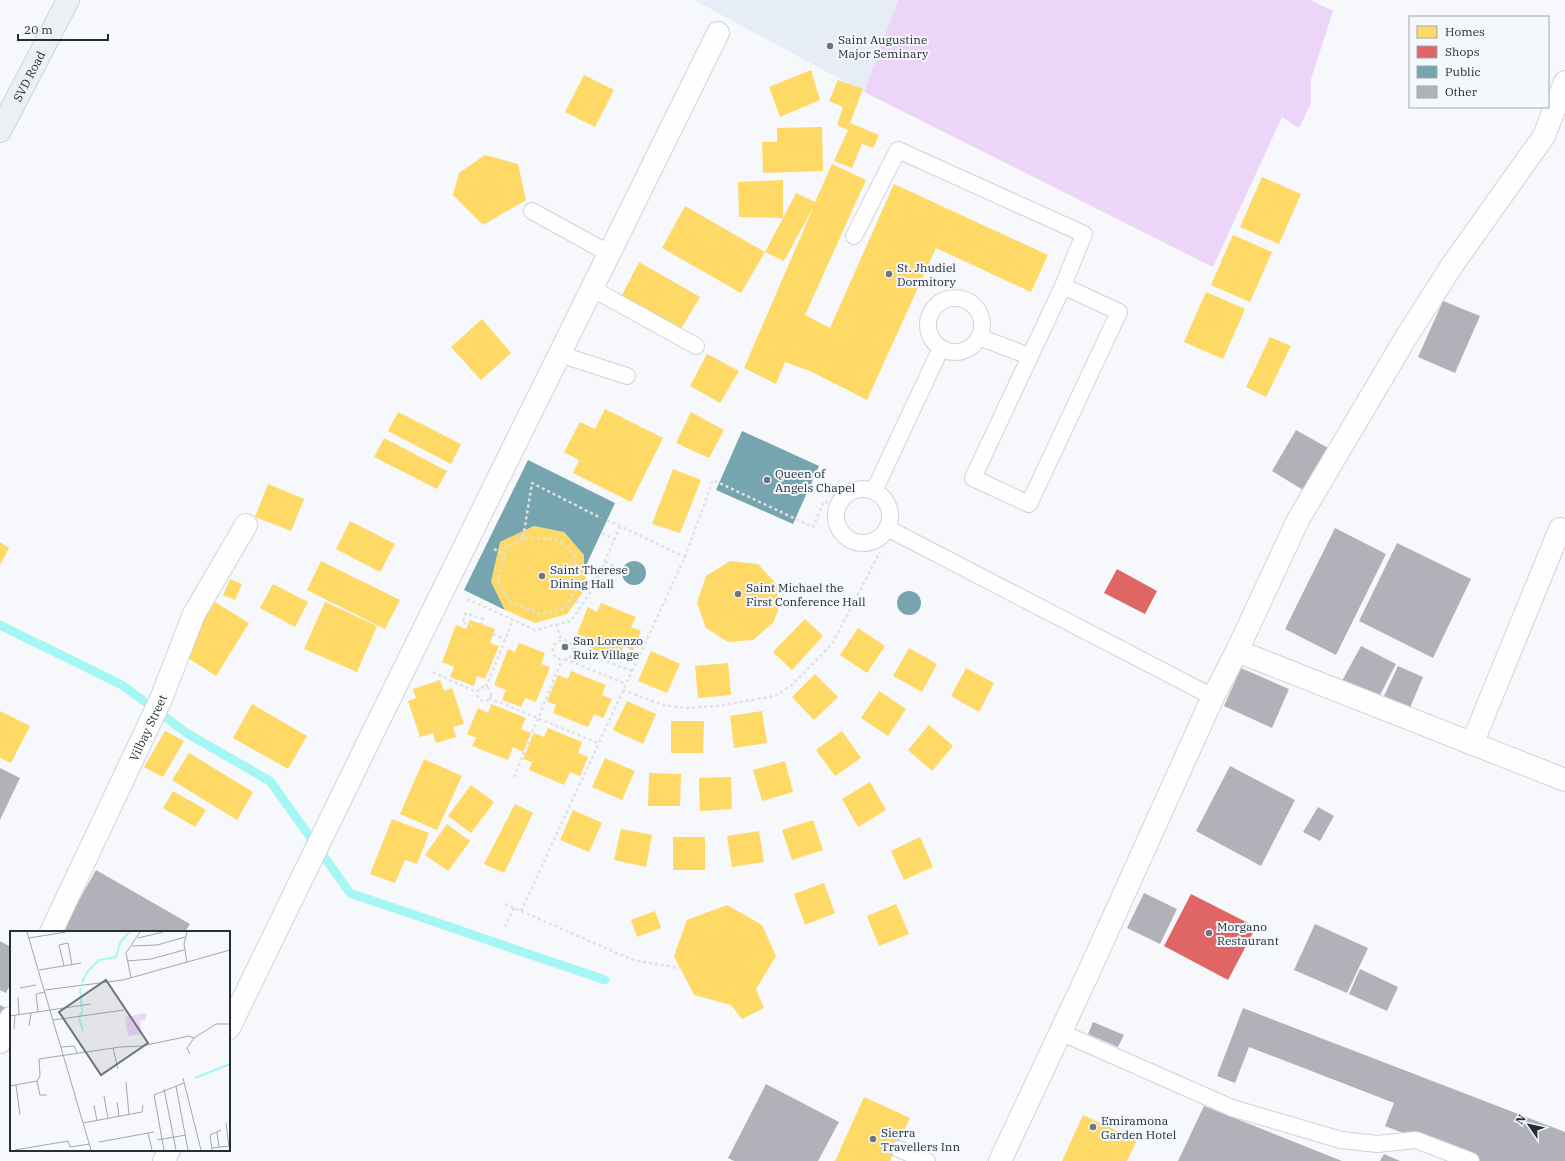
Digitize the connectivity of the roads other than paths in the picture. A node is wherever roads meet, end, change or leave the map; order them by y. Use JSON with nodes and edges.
{"nodes":[{"id":1,"x":68,"y":0,"type":"edge"},
{"id":2,"x":718,"y":33,"type":"dead end"},
{"id":3,"x":1565,"y":82,"type":"edge"},
{"id":4,"x":0,"y":130,"type":"edge"},
{"id":5,"x":532,"y":211,"type":"dead end"},
{"id":6,"x":854,"y":236,"type":"dead end"},
{"id":7,"x":610,"y":254,"type":"junction"},
{"id":8,"x":1063,"y":286,"type":"junction"},
{"id":9,"x":593,"y":289,"type":"junction"},
{"id":10,"x":979,"y":337,"type":"junction"},
{"id":11,"x":696,"y":346,"type":"dead end"},
{"id":12,"x":941,"y":348,"type":"junction"},
{"id":13,"x":559,"y":354,"type":"junction"},
{"id":14,"x":1029,"y":356,"type":"junction"},
{"id":15,"x":627,"y":376,"type":"dead end"},
{"id":16,"x":874,"y":491,"type":"junction"},
{"id":17,"x":246,"y":525,"type":"dead end"},
{"id":18,"x":889,"y":529,"type":"junction"},
{"id":19,"x":1560,"y":529,"type":"dead end"},
{"id":20,"x":1237,"y":650,"type":"junction"},
{"id":21,"x":1214,"y":697,"type":"junction"},
{"id":22,"x":1472,"y":744,"type":"junction"},
{"id":23,"x":1565,"y":780,"type":"edge"},
{"id":24,"x":51,"y":931,"type":"edge"},
{"id":25,"x":10,"y":1020,"type":"edge"},
{"id":26,"x":230,"y":1026,"type":"edge"},
{"id":27,"x":1060,"y":1032,"type":"junction"},
{"id":28,"x":0,"y":1042,"type":"edge"},
{"id":29,"x":899,"y":1149,"type":"dead end"},
{"id":30,"x":169,"y":1151,"type":"edge"},
{"id":31,"x":164,"y":1161,"type":"edge"},
{"id":32,"x":927,"y":1161,"type":"edge"},
{"id":33,"x":1000,"y":1161,"type":"edge"},
{"id":34,"x":1471,"y":1161,"type":"edge"}],
"edges":[{"from":1,"to":4,"type":"main road","name":"SVD Road"},
{"from":2,"to":7,"type":"street"},
{"from":3,"to":20,"type":"street"},
{"from":5,"to":7,"type":"lane"},
{"from":6,"to":8,"type":"lane"},
{"from":7,"to":9,"type":"street"},
{"from":8,"to":14,"type":"lane"},
{"from":8,"to":14,"type":"lane"},
{"from":9,"to":11,"type":"lane"},
{"from":9,"to":13,"type":"street"},
{"from":10,"to":12,"type":"lane"},
{"from":10,"to":12,"type":"lane"},
{"from":10,"to":14,"type":"lane"},
{"from":12,"to":16,"type":"lane"},
{"from":13,"to":15,"type":"lane"},
{"from":13,"to":26,"type":"street"},
{"from":16,"to":18,"type":"lane"},
{"from":16,"to":18,"type":"lane"},
{"from":17,"to":24,"type":"street","name":"Vilbay Street"},
{"from":18,"to":21,"type":"lane"},
{"from":19,"to":22,"type":"street"},
{"from":20,"to":21,"type":"street"},
{"from":20,"to":22,"type":"street"},
{"from":21,"to":27,"type":"street"},
{"from":22,"to":23,"type":"street"},
{"from":25,"to":28,"type":"street"},
{"from":27,"to":33,"type":"street"},
{"from":27,"to":34,"type":"lane"},
{"from":29,"to":32,"type":"lane"},
{"from":30,"to":31,"type":"street"}]}
